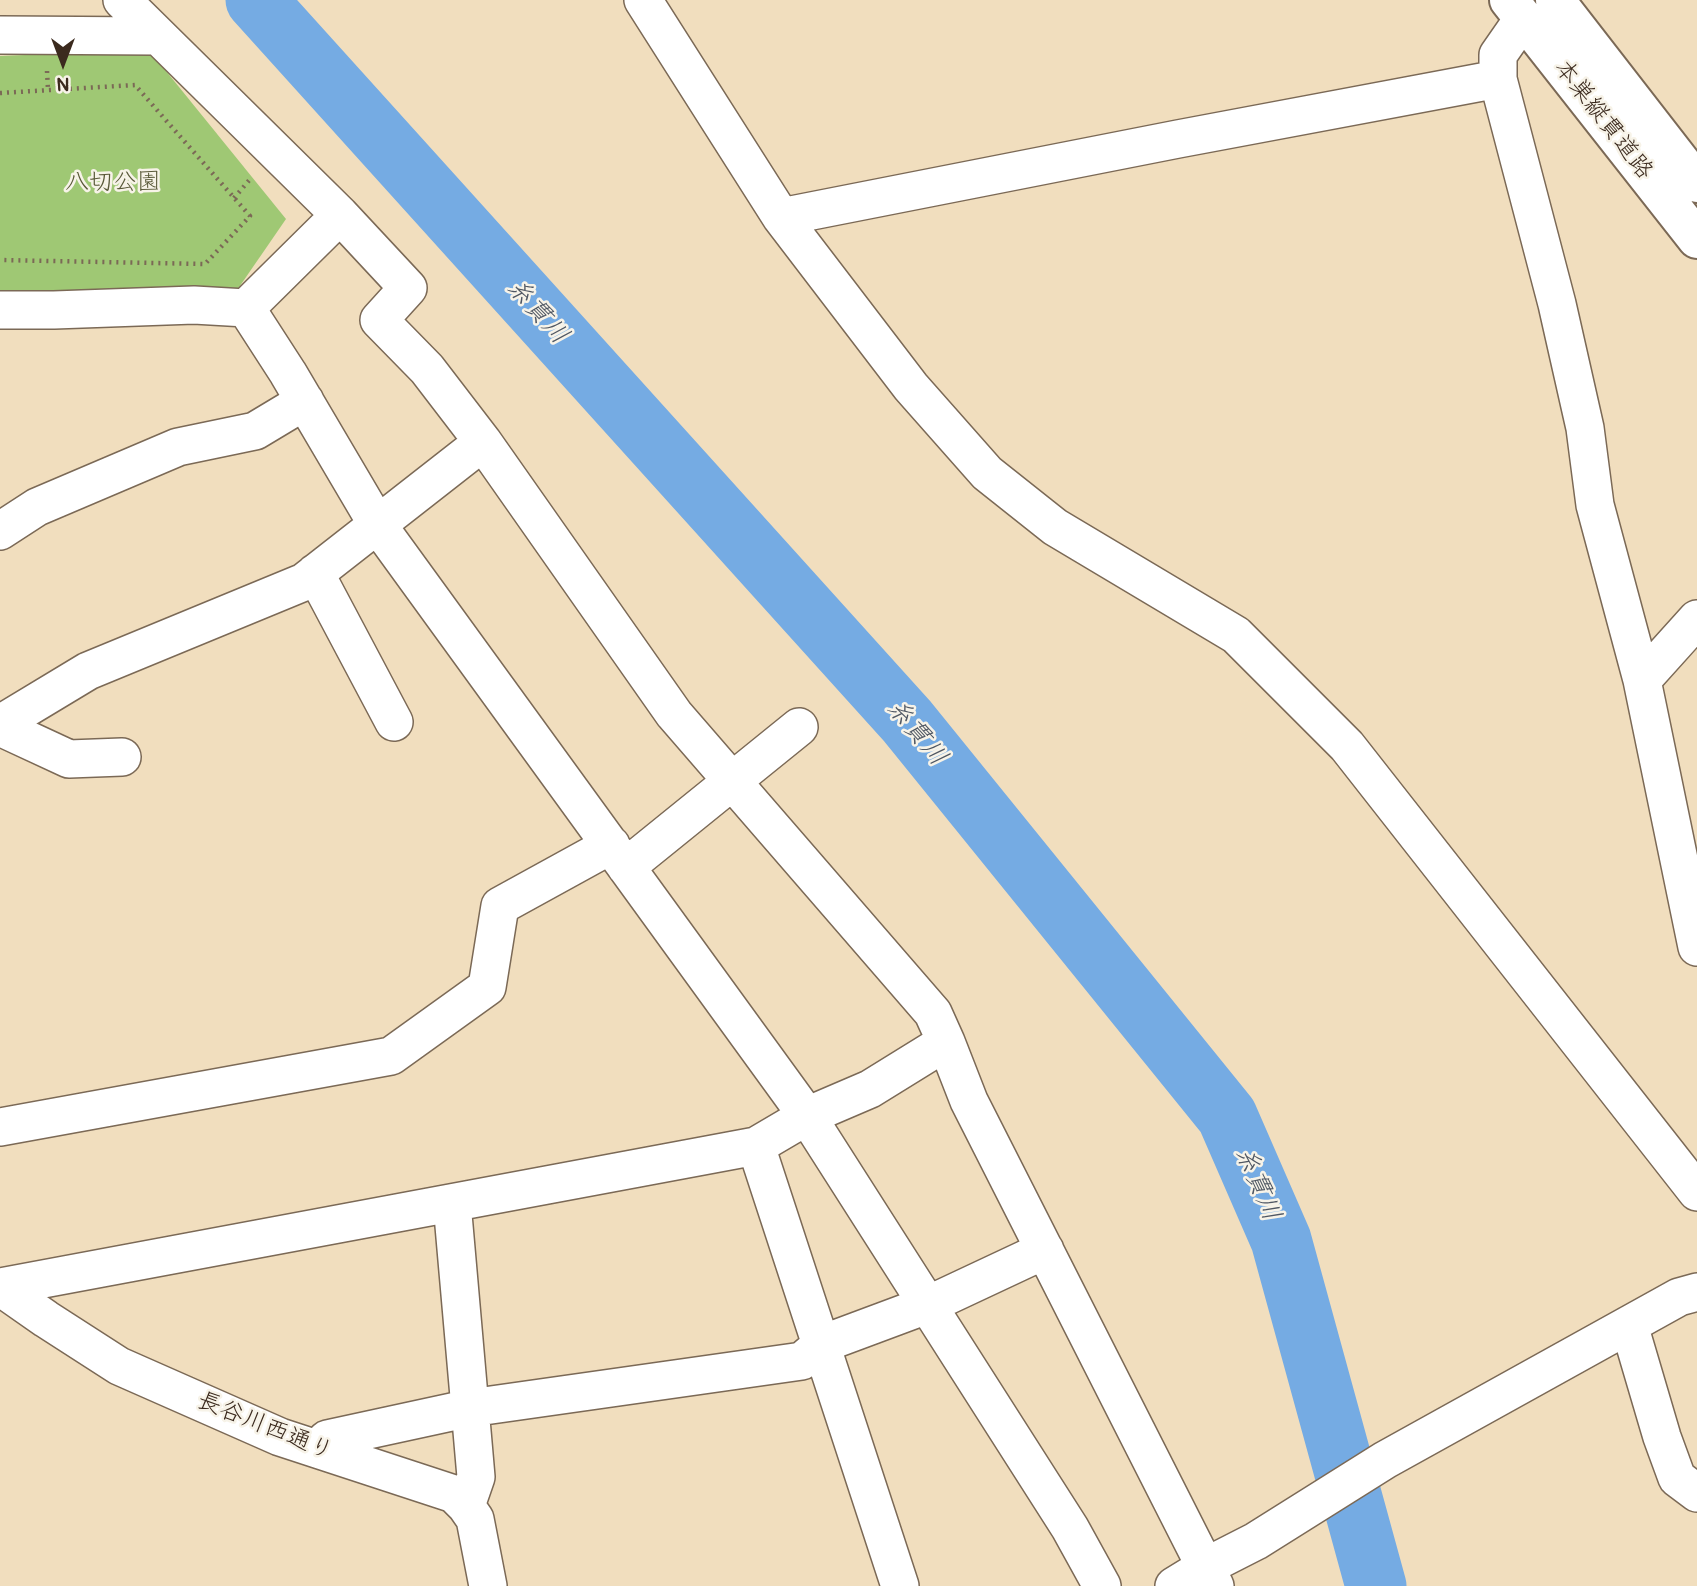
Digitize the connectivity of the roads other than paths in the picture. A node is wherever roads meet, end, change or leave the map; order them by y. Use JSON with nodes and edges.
{"nodes":[{"id":1,"x":122,"y":0,"type":"edge"},
{"id":2,"x":643,"y":0,"type":"edge"},
{"id":3,"x":1529,"y":6,"type":"edge"},
{"id":4,"x":0,"y":35,"type":"edge"},
{"id":5,"x":157,"y":36,"type":"junction"},
{"id":6,"x":1498,"y":79,"type":"junction"},
{"id":7,"x":1697,"y":183,"type":"edge"},
{"id":8,"x":340,"y":215,"type":"junction"},
{"id":9,"x":781,"y":217,"type":"junction"},
{"id":10,"x":1697,"y":239,"type":"edge"},
{"id":11,"x":246,"y":308,"type":"junction"},
{"id":12,"x":0,"y":310,"type":"edge"},
{"id":13,"x":305,"y":401,"type":"junction"},
{"id":14,"x":483,"y":442,"type":"junction"},
{"id":15,"x":377,"y":524,"type":"junction"},
{"id":16,"x":0,"y":531,"type":"edge"},
{"id":17,"x":315,"y":573,"type":"junction"},
{"id":18,"x":1697,"y":619,"type":"edge"},
{"id":19,"x":1643,"y":680,"type":"junction"},
{"id":20,"x":394,"y":722,"type":"dead end"},
{"id":21,"x":0,"y":726,"type":"edge"},
{"id":22,"x":799,"y":727,"type":"dead end"},
{"id":23,"x":122,"y":757,"type":"dead end"},
{"id":24,"x":732,"y":781,"type":"junction"},
{"id":25,"x":619,"y":856,"type":"junction"},
{"id":26,"x":1697,"y":947,"type":"edge"},
{"id":27,"x":946,"y":1042,"type":"junction"},
{"id":28,"x":807,"y":1116,"type":"junction"},
{"id":29,"x":0,"y":1127,"type":"edge"},
{"id":30,"x":756,"y":1146,"type":"junction"},
{"id":31,"x":1697,"y":1192,"type":"edge"},
{"id":32,"x":452,"y":1203,"type":"junction"},
{"id":33,"x":1045,"y":1250,"type":"junction"},
{"id":34,"x":0,"y":1287,"type":"edge"},
{"id":35,"x":1697,"y":1292,"type":"edge"},
{"id":36,"x":928,"y":1305,"type":"junction"},
{"id":37,"x":1629,"y":1325,"type":"junction"},
{"id":38,"x":822,"y":1344,"type":"junction"},
{"id":39,"x":470,"y":1408,"type":"junction"},
{"id":40,"x":317,"y":1449,"type":"junction"},
{"id":41,"x":1697,"y":1493,"type":"edge"},
{"id":42,"x":466,"y":1506,"type":"junction"},
{"id":43,"x":1210,"y":1576,"type":"edge"},
{"id":44,"x":488,"y":1586,"type":"edge"},
{"id":45,"x":900,"y":1586,"type":"edge"},
{"id":46,"x":1102,"y":1586,"type":"edge"},
{"id":47,"x":1174,"y":1586,"type":"edge"}],
"edges":[{"from":1,"to":5,"type":"street"},
{"from":2,"to":9,"type":"street"},
{"from":3,"to":6,"type":"street"},
{"from":3,"to":7,"type":"main road","name":"本巣縦貫道路"},
{"from":3,"to":10,"type":"main road","name":"本巣縦貫道路"},
{"from":4,"to":5,"type":"street"},
{"from":5,"to":8,"type":"street"},
{"from":6,"to":9,"type":"street"},
{"from":6,"to":19,"type":"street"},
{"from":8,"to":11,"type":"street"},
{"from":8,"to":14,"type":"street"},
{"from":9,"to":31,"type":"street"},
{"from":11,"to":12,"type":"street"},
{"from":11,"to":13,"type":"street"},
{"from":13,"to":15,"type":"street"},
{"from":13,"to":16,"type":"street"},
{"from":14,"to":15,"type":"street"},
{"from":14,"to":24,"type":"street"},
{"from":15,"to":17,"type":"street"},
{"from":15,"to":25,"type":"street"},
{"from":17,"to":20,"type":"street"},
{"from":17,"to":21,"type":"street"},
{"from":18,"to":19,"type":"street"},
{"from":19,"to":26,"type":"street"},
{"from":21,"to":23,"type":"street"},
{"from":22,"to":24,"type":"street"},
{"from":24,"to":25,"type":"street"},
{"from":24,"to":27,"type":"street"},
{"from":25,"to":28,"type":"street"},
{"from":25,"to":29,"type":"street"},
{"from":27,"to":28,"type":"street"},
{"from":27,"to":33,"type":"street"},
{"from":28,"to":30,"type":"street"},
{"from":28,"to":36,"type":"street"},
{"from":30,"to":32,"type":"street"},
{"from":30,"to":38,"type":"street"},
{"from":32,"to":34,"type":"street"},
{"from":32,"to":39,"type":"street"},
{"from":33,"to":36,"type":"street"},
{"from":33,"to":43,"type":"street"},
{"from":34,"to":40,"type":"street","name":"長谷川西通り"},
{"from":35,"to":37,"type":"street"},
{"from":36,"to":38,"type":"street"},
{"from":36,"to":46,"type":"street"},
{"from":37,"to":41,"type":"street"},
{"from":37,"to":43,"type":"street"},
{"from":38,"to":39,"type":"street"},
{"from":38,"to":45,"type":"street"},
{"from":39,"to":40,"type":"street"},
{"from":39,"to":42,"type":"street"},
{"from":40,"to":42,"type":"street","name":"長谷川西通り"},
{"from":42,"to":44,"type":"street"},
{"from":43,"to":47,"type":"street"}]}
